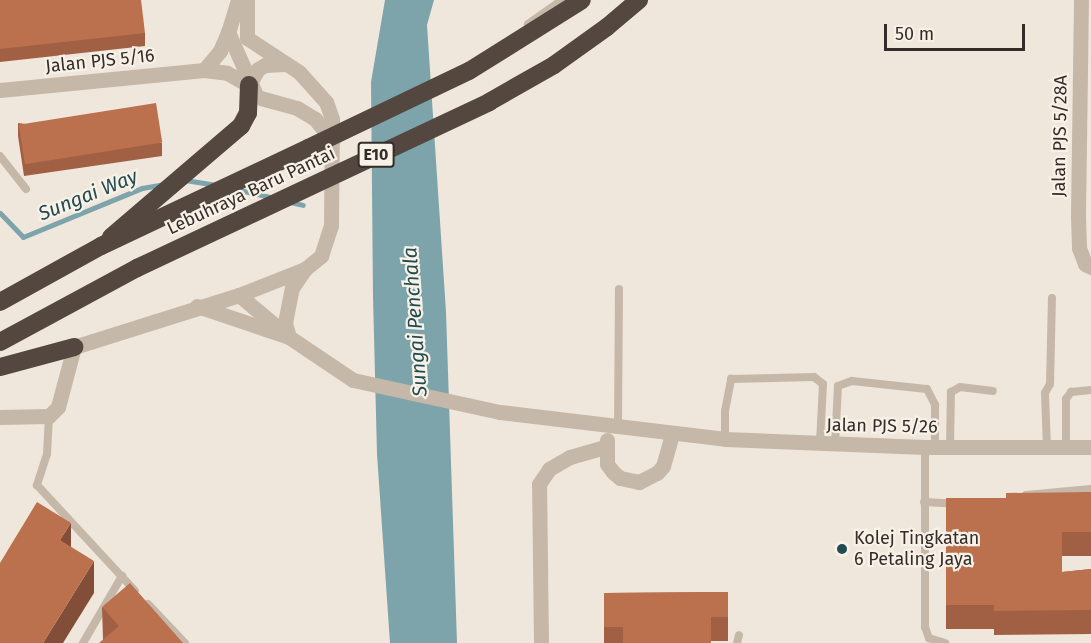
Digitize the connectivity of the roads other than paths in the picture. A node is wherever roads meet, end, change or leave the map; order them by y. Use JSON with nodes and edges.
{"nodes":[{"id":1,"x":238,"y":0,"type":"edge"},
{"id":2,"x":247,"y":0,"type":"edge"},
{"id":3,"x":562,"y":0,"type":"edge"},
{"id":4,"x":582,"y":0,"type":"edge"},
{"id":5,"x":639,"y":0,"type":"edge"},
{"id":6,"x":1081,"y":0,"type":"edge"},
{"id":7,"x":228,"y":32,"type":"junction"},
{"id":8,"x":1086,"y":37,"type":"edge"},
{"id":9,"x":289,"y":64,"type":"junction"},
{"id":10,"x":473,"y":68,"type":"junction"},
{"id":11,"x":204,"y":70,"type":"junction"},
{"id":12,"x":249,"y":85,"type":"junction"},
{"id":13,"x":0,"y":90,"type":"edge"},
{"id":14,"x":333,"y":141,"type":"junction"},
{"id":15,"x":0,"y":156,"type":"edge"},
{"id":16,"x":26,"y":189,"type":"dead end"},
{"id":17,"x":101,"y":246,"type":"junction"},
{"id":18,"x":1091,"y":267,"type":"edge"},
{"id":19,"x":305,"y":269,"type":"junction"},
{"id":20,"x":618,"y":289,"type":"dead end"},
{"id":21,"x":239,"y":295,"type":"junction"},
{"id":22,"x":1052,"y":298,"type":"dead end"},
{"id":23,"x":0,"y":302,"type":"edge"},
{"id":24,"x":197,"y":306,"type":"junction"},
{"id":25,"x":289,"y":337,"type":"junction"},
{"id":26,"x":0,"y":342,"type":"edge"},
{"id":27,"x":74,"y":347,"type":"junction"},
{"id":28,"x":0,"y":368,"type":"edge"},
{"id":29,"x":1091,"y":390,"type":"edge"},
{"id":30,"x":993,"y":391,"type":"dead end"},
{"id":31,"x":49,"y":416,"type":"junction"},
{"id":32,"x":0,"y":417,"type":"edge"},
{"id":33,"x":614,"y":429,"type":"junction"},
{"id":34,"x":672,"y":434,"type":"junction"},
{"id":35,"x":725,"y":439,"type":"junction"},
{"id":36,"x":827,"y":445,"type":"junction"},
{"id":37,"x":605,"y":447,"type":"junction"},
{"id":38,"x":936,"y":447,"type":"junction"},
{"id":39,"x":1066,"y":447,"type":"junction"},
{"id":40,"x":1091,"y":447,"type":"edge"},
{"id":41,"x":1047,"y":448,"type":"junction"},
{"id":42,"x":1091,"y":489,"type":"edge"},
{"id":43,"x":1011,"y":499,"type":"edge"},
{"id":44,"x":924,"y":502,"type":"junction"},
{"id":45,"x":972,"y":503,"type":"edge"},
{"id":46,"x":122,"y":576,"type":"junction"},
{"id":47,"x":83,"y":643,"type":"edge"},
{"id":48,"x":185,"y":643,"type":"edge"},
{"id":49,"x":541,"y":643,"type":"edge"},
{"id":50,"x":945,"y":643,"type":"edge"}],
"edges":[{"from":1,"to":7,"type":"street"},
{"from":2,"to":9,"type":"street"},
{"from":3,"to":10,"type":"lane"},
{"from":4,"to":10,"type":"highway","name":"Lebuhraya Baru Pantai","number":"E10"},
{"from":5,"to":26,"type":"highway","name":"Lebuhraya Baru Pantai","number":"E10","bridge":true},
{"from":6,"to":8,"type":"street","name":"Jalan PJS 5/28A"},
{"from":7,"to":11,"type":"street"},
{"from":7,"to":12,"type":"street"},
{"from":8,"to":18,"type":"street","name":"Jalan PJS 5/28A"},
{"from":9,"to":12,"type":"street"},
{"from":9,"to":14,"type":"street"},
{"from":10,"to":17,"type":"highway","name":"Lebuhraya Baru Pantai","number":"E10","bridge":true},
{"from":11,"to":12,"type":"street","name":"Jalan PJS 5/16"},
{"from":11,"to":13,"type":"street","name":"Jalan PJS 5/16"},
{"from":12,"to":14,"type":"street","name":"Jalan PJS 5/16"},
{"from":12,"to":17,"type":"highway"},
{"from":14,"to":19,"type":"street"},
{"from":15,"to":16,"type":"lane"},
{"from":17,"to":23,"type":"highway","name":"Lebuhraya Baru Pantai","number":"E10"},
{"from":19,"to":21,"type":"street"},
{"from":19,"to":25,"type":"street"},
{"from":20,"to":33,"type":"lane"},
{"from":21,"to":24,"type":"street"},
{"from":21,"to":25,"type":"street"},
{"from":22,"to":41,"type":"lane"},
{"from":24,"to":25,"type":"street"},
{"from":24,"to":27,"type":"street"},
{"from":25,"to":33,"type":"street","name":"Jalan PJS 5/26"},
{"from":27,"to":28,"type":"highway"},
{"from":27,"to":31,"type":"street"},
{"from":29,"to":39,"type":"lane"},
{"from":30,"to":38,"type":"lane"},
{"from":31,"to":32,"type":"street"},
{"from":31,"to":46,"type":"lane"},
{"from":33,"to":34,"type":"street","name":"Jalan PJS 5/26"},
{"from":33,"to":37,"type":"street"},
{"from":34,"to":35,"type":"street","name":"Jalan PJS 5/26"},
{"from":34,"to":37,"type":"street"},
{"from":35,"to":36,"type":"street","name":"Jalan PJS 5/26"},
{"from":35,"to":36,"type":"lane"},
{"from":36,"to":38,"type":"street","name":"Jalan PJS 5/26"},
{"from":36,"to":38,"type":"lane"},
{"from":37,"to":49,"type":"street"},
{"from":38,"to":41,"type":"street","name":"Jalan PJS 5/26"},
{"from":38,"to":44,"type":"lane"},
{"from":39,"to":40,"type":"street","name":"Jalan PJS 5/26"},
{"from":39,"to":41,"type":"street","name":"Jalan PJS 5/26"},
{"from":42,"to":43,"type":"lane"},
{"from":44,"to":45,"type":"lane"},
{"from":44,"to":50,"type":"lane"},
{"from":46,"to":47,"type":"lane"},
{"from":46,"to":48,"type":"lane"}]}
